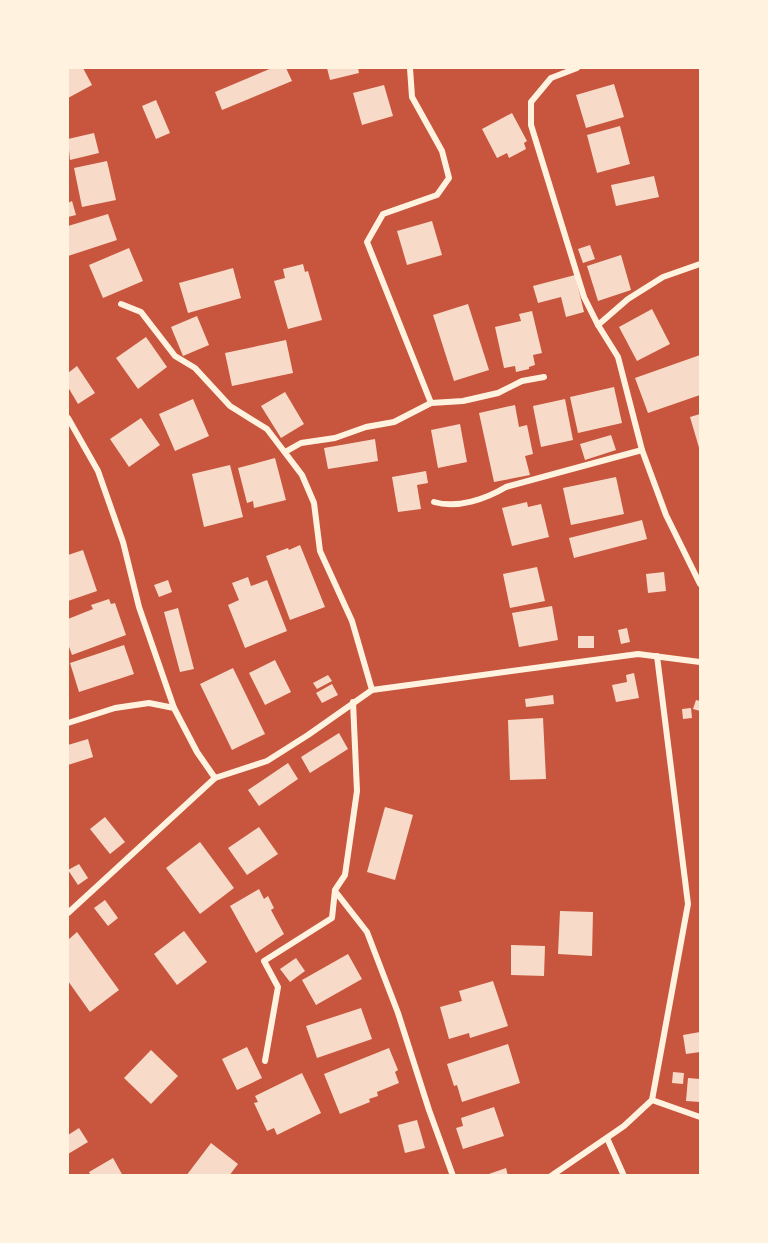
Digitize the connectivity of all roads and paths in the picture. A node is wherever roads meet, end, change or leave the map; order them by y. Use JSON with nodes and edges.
{"nodes":[{"id":1,"x":410,"y":68,"type":"edge"},
{"id":2,"x":554,"y":68,"type":"edge"},
{"id":3,"x":577,"y":68,"type":"edge"},
{"id":4,"x":557,"y":75,"type":"junction"},
{"id":5,"x":700,"y":264,"type":"edge"},
{"id":6,"x":121,"y":304,"type":"dead end"},
{"id":7,"x":598,"y":325,"type":"junction"},
{"id":8,"x":544,"y":377,"type":"dead end"},
{"id":9,"x":431,"y":403,"type":"junction"},
{"id":10,"x":68,"y":418,"type":"edge"},
{"id":11,"x":642,"y":450,"type":"junction"},
{"id":12,"x":285,"y":452,"type":"junction"},
{"id":13,"x":434,"y":502,"type":"dead end"},
{"id":14,"x":700,"y":584,"type":"edge"},
{"id":15,"x":657,"y":656,"type":"junction"},
{"id":16,"x":700,"y":662,"type":"edge"},
{"id":17,"x":372,"y":690,"type":"junction"},
{"id":18,"x":353,"y":702,"type":"junction"},
{"id":19,"x":174,"y":708,"type":"junction"},
{"id":20,"x":68,"y":723,"type":"edge"},
{"id":21,"x":215,"y":778,"type":"junction"},
{"id":22,"x":335,"y":890,"type":"junction"},
{"id":23,"x":68,"y":913,"type":"edge"},
{"id":24,"x":265,"y":1061,"type":"dead end"},
{"id":25,"x":652,"y":1100,"type":"junction"},
{"id":26,"x":700,"y":1117,"type":"edge"},
{"id":27,"x":607,"y":1138,"type":"junction"},
{"id":28,"x":453,"y":1176,"type":"edge"},
{"id":29,"x":551,"y":1176,"type":"edge"},
{"id":30,"x":624,"y":1176,"type":"edge"}],
"edges":[{"from":1,"to":9,"type":"street"},
{"from":2,"to":4,"type":"street"},
{"from":3,"to":4,"type":"street"},
{"from":4,"to":7,"type":"street"},
{"from":5,"to":7,"type":"street"},
{"from":6,"to":12,"type":"street"},
{"from":7,"to":11,"type":"street"},
{"from":8,"to":9,"type":"street"},
{"from":9,"to":12,"type":"street"},
{"from":10,"to":19,"type":"street"},
{"from":11,"to":13,"type":"street"},
{"from":11,"to":14,"type":"street"},
{"from":12,"to":17,"type":"street"},
{"from":15,"to":16,"type":"street"},
{"from":15,"to":17,"type":"street"},
{"from":15,"to":25,"type":"street"},
{"from":17,"to":18,"type":"street"},
{"from":18,"to":21,"type":"street"},
{"from":18,"to":22,"type":"street"},
{"from":19,"to":20,"type":"street"},
{"from":19,"to":21,"type":"street"},
{"from":21,"to":23,"type":"street"},
{"from":22,"to":24,"type":"street"},
{"from":22,"to":28,"type":"street"},
{"from":25,"to":26,"type":"street"},
{"from":25,"to":27,"type":"street"},
{"from":27,"to":29,"type":"street"},
{"from":27,"to":30,"type":"street"}]}
